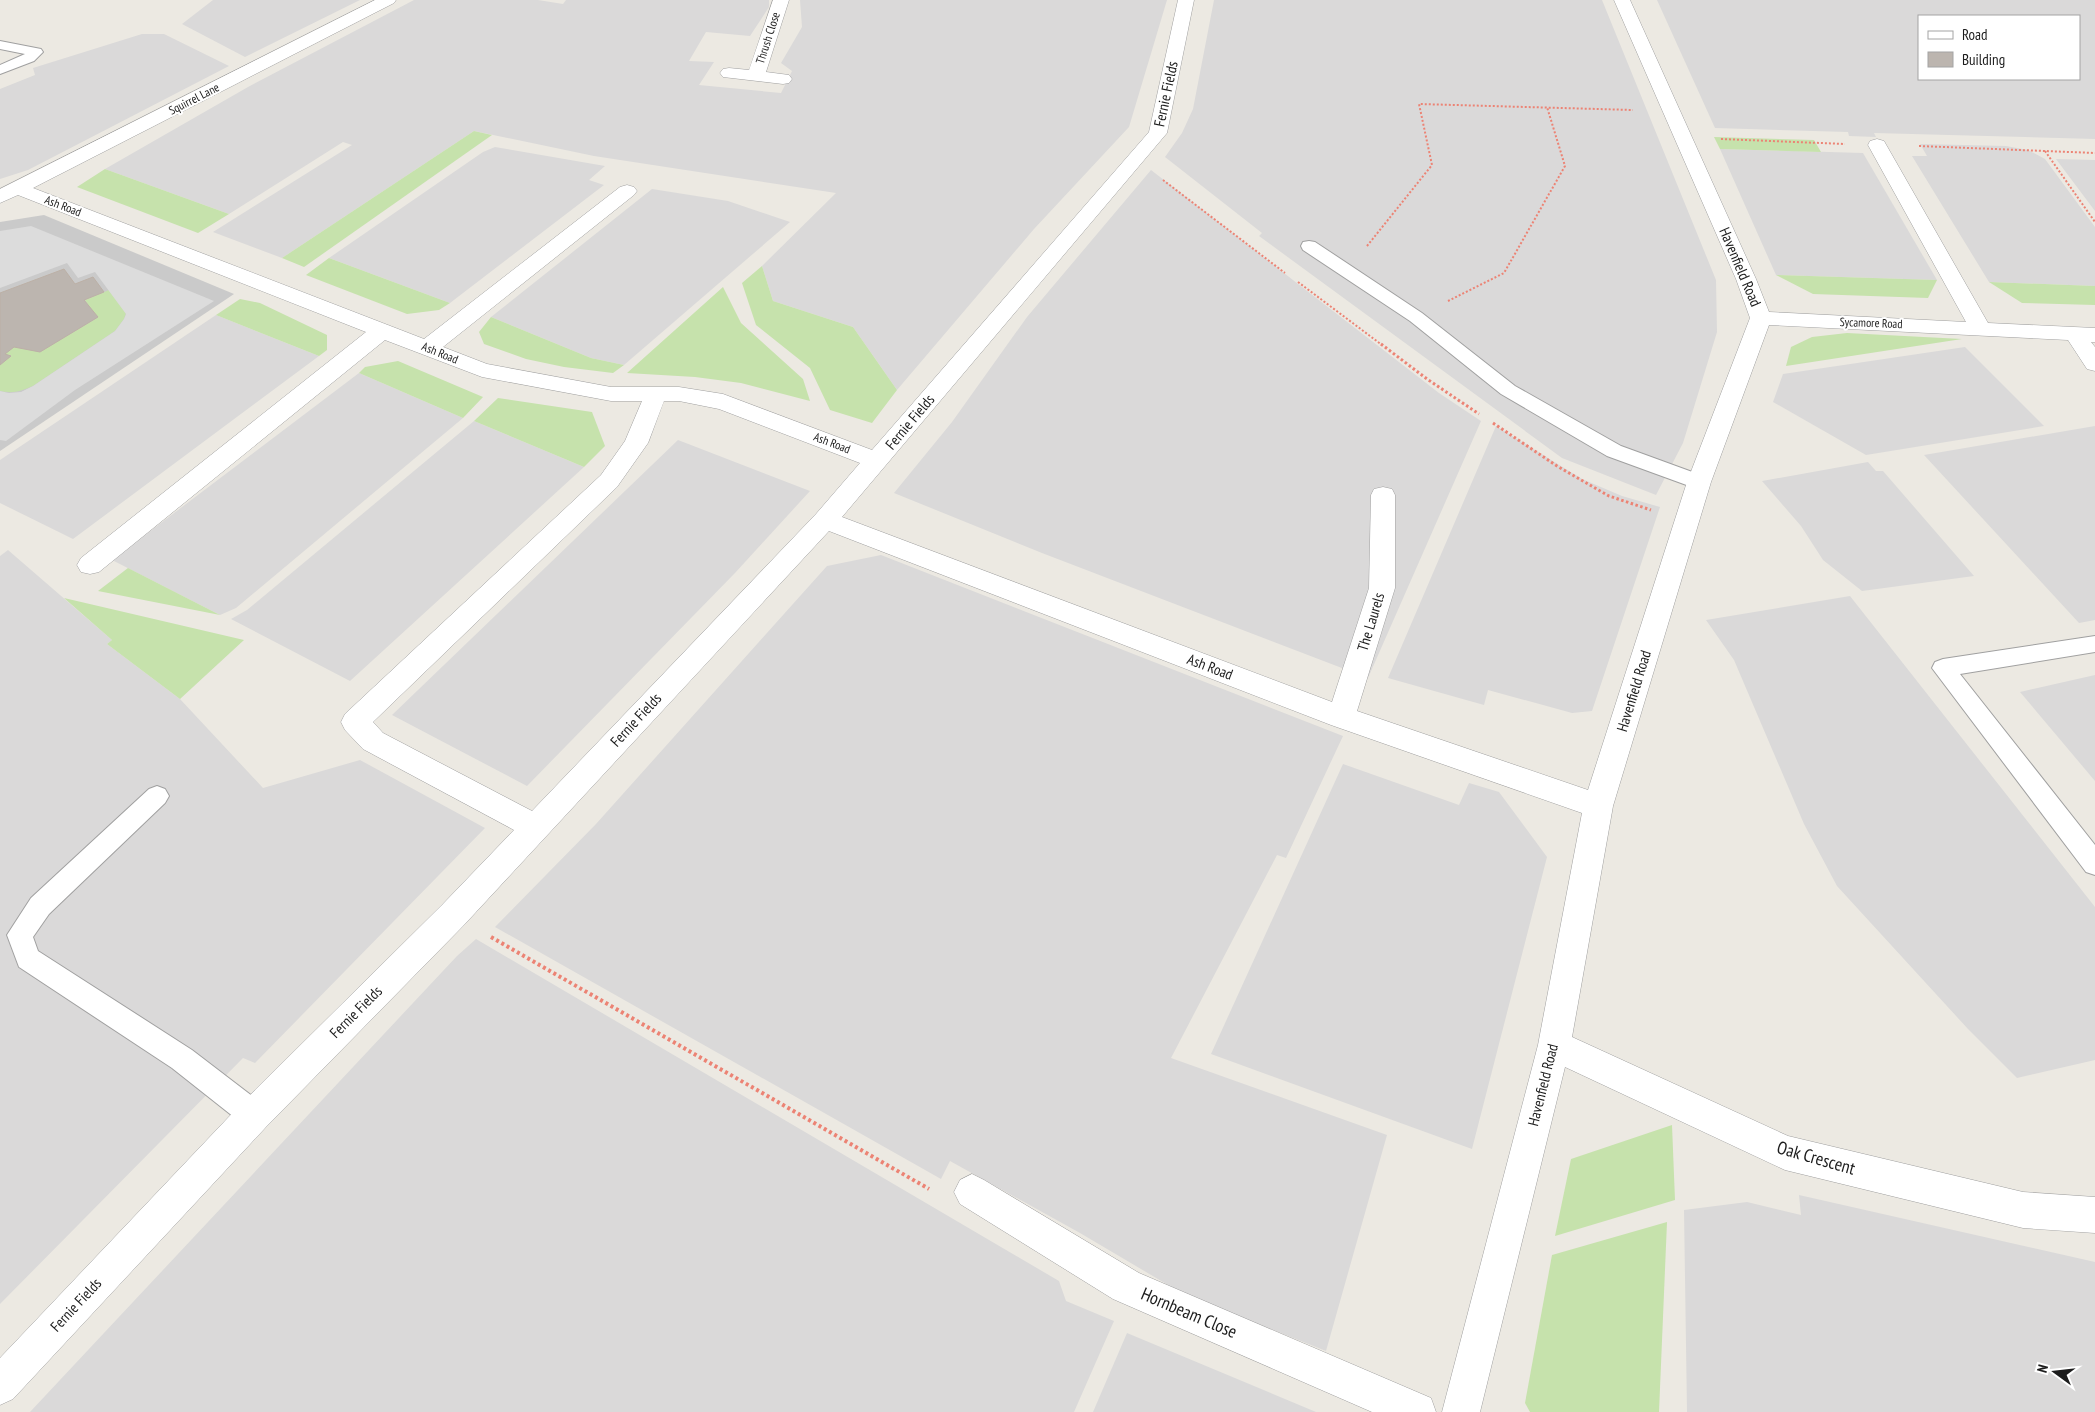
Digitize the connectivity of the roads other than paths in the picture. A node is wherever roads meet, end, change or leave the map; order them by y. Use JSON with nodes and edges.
{"nodes":[{"id":1,"x":388,"y":0,"type":"edge"},
{"id":2,"x":781,"y":0,"type":"edge"},
{"id":3,"x":1186,"y":0,"type":"edge"},
{"id":4,"x":1622,"y":0,"type":"edge"},
{"id":5,"x":0,"y":45,"type":"edge"},
{"id":6,"x":0,"y":70,"type":"edge"},
{"id":7,"x":729,"y":73,"type":"dead end"},
{"id":8,"x":756,"y":75,"type":"junction"},
{"id":9,"x":783,"y":79,"type":"dead end"},
{"id":10,"x":1877,"y":145,"type":"dead end"},
{"id":11,"x":627,"y":192,"type":"dead end"},
{"id":12,"x":9,"y":193,"type":"edge"},
{"id":13,"x":1309,"y":246,"type":"dead end"},
{"id":14,"x":1762,"y":318,"type":"junction"},
{"id":15,"x":1980,"y":328,"type":"junction"},
{"id":16,"x":383,"y":330,"type":"junction"},
{"id":17,"x":2085,"y":334,"type":"edge"},
{"id":18,"x":427,"y":348,"type":"junction"},
{"id":19,"x":2095,"y":364,"type":"edge"},
{"id":20,"x":656,"y":394,"type":"junction"},
{"id":21,"x":877,"y":461,"type":"junction"},
{"id":22,"x":1699,"y":482,"type":"junction"},
{"id":23,"x":1383,"y":495,"type":"dead end"},
{"id":24,"x":825,"y":520,"type":"junction"},
{"id":25,"x":90,"y":565,"type":"dead end"},
{"id":26,"x":2095,"y":644,"type":"edge"},
{"id":27,"x":1341,"y":717,"type":"junction"},
{"id":28,"x":156,"y":796,"type":"dead end"},
{"id":29,"x":1598,"y":806,"type":"junction"},
{"id":30,"x":534,"y":827,"type":"junction"},
{"id":31,"x":2095,"y":864,"type":"edge"},
{"id":32,"x":1554,"y":1045,"type":"junction"},
{"id":33,"x":254,"y":1115,"type":"junction"},
{"id":34,"x":972,"y":1192,"type":"road end"},
{"id":35,"x":2095,"y":1215,"type":"edge"},
{"id":36,"x":0,"y":1386,"type":"edge"},
{"id":37,"x":1417,"y":1412,"type":"edge"},
{"id":38,"x":1462,"y":1412,"type":"edge"}],
"edges":[{"from":1,"to":12,"type":"street","name":"Squirrel Lane"},
{"from":2,"to":8,"type":"street","name":"Thrush Close"},
{"from":3,"to":21,"type":"street","name":"Fernie Fields"},
{"from":4,"to":14,"type":"street","name":"Havenfield Road"},
{"from":5,"to":6,"type":"lane"},
{"from":7,"to":8,"type":"street","name":"Thrush Close"},
{"from":8,"to":9,"type":"street","name":"Thrush Close"},
{"from":10,"to":15,"type":"street"},
{"from":11,"to":18,"type":"street"},
{"from":12,"to":16,"type":"street","name":"Ash Road"},
{"from":13,"to":22,"type":"lane"},
{"from":14,"to":15,"type":"street","name":"Sycamore Road"},
{"from":14,"to":22,"type":"street","name":"Havenfield Road"},
{"from":15,"to":17,"type":"street","name":"Sycamore Road"},
{"from":16,"to":18,"type":"street","name":"Ash Road"},
{"from":16,"to":25,"type":"street"},
{"from":17,"to":19,"type":"street"},
{"from":18,"to":20,"type":"street","name":"Ash Road"},
{"from":20,"to":21,"type":"street","name":"Ash Road"},
{"from":20,"to":30,"type":"street"},
{"from":21,"to":24,"type":"street","name":"Fernie Fields"},
{"from":22,"to":29,"type":"street","name":"Havenfield Road"},
{"from":23,"to":27,"type":"street","name":"The Laurels"},
{"from":24,"to":27,"type":"street","name":"Ash Road"},
{"from":24,"to":30,"type":"street","name":"Fernie Fields"},
{"from":26,"to":31,"type":"lane"},
{"from":27,"to":29,"type":"street","name":"Ash Road"},
{"from":28,"to":33,"type":"lane"},
{"from":29,"to":32,"type":"street","name":"Havenfield Road"},
{"from":30,"to":33,"type":"street","name":"Fernie Fields"},
{"from":32,"to":35,"type":"street","name":"Oak Crescent"},
{"from":32,"to":38,"type":"street","name":"Havenfield Road"},
{"from":33,"to":36,"type":"street","name":"Fernie Fields"},
{"from":34,"to":37,"type":"street","name":"Hornbeam Close"}]}
